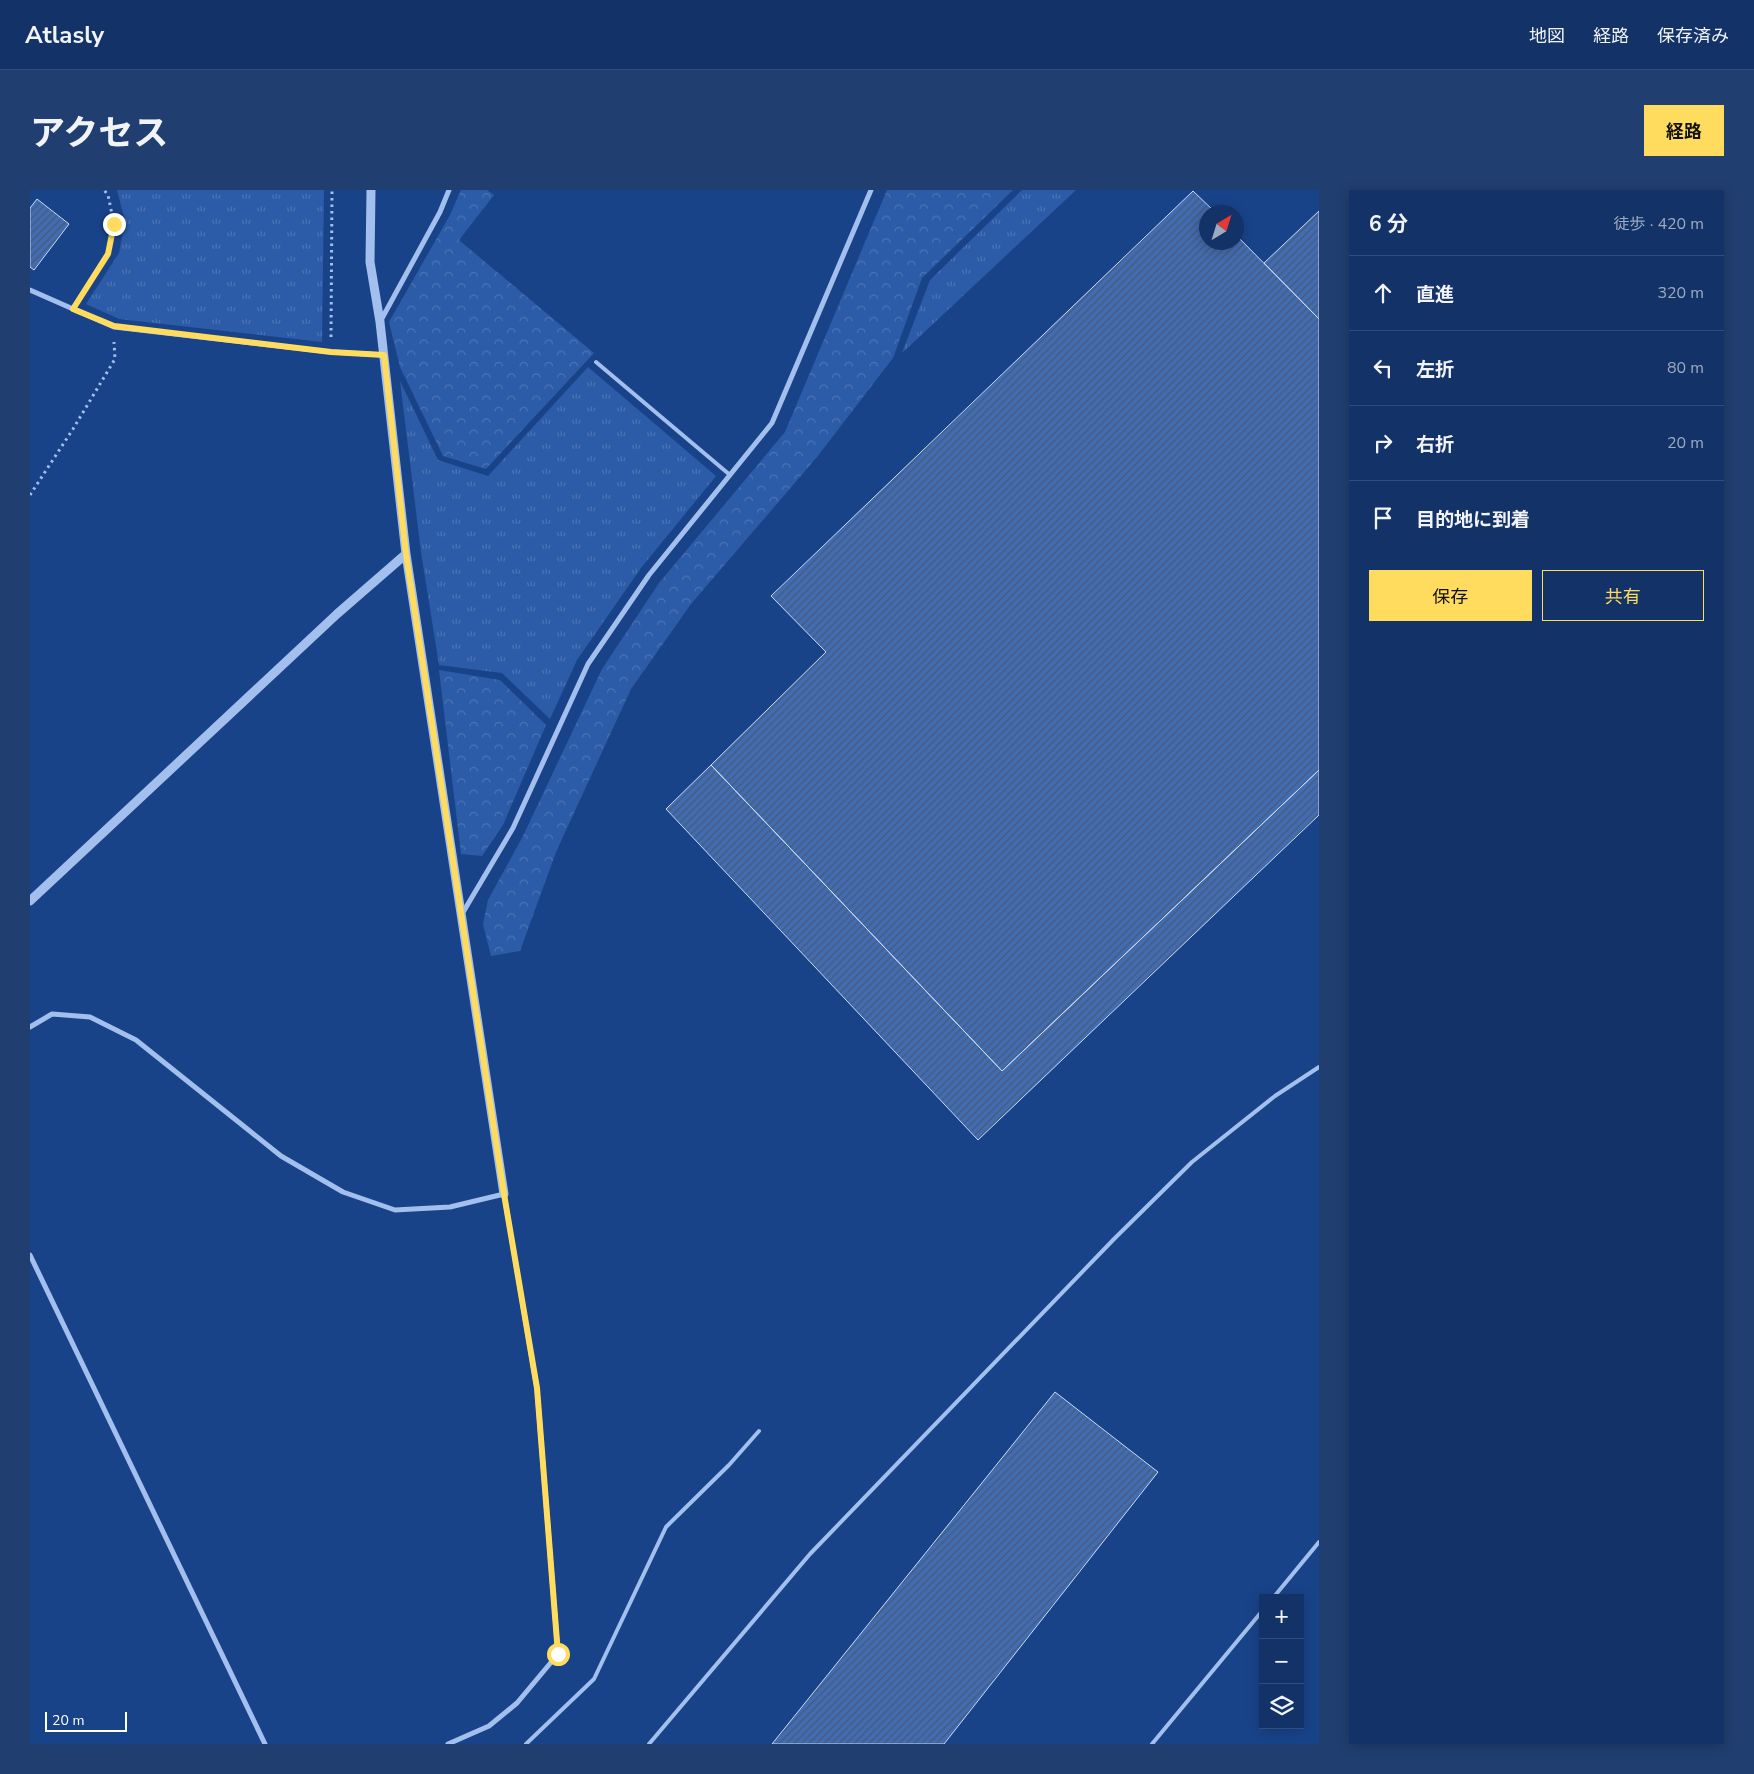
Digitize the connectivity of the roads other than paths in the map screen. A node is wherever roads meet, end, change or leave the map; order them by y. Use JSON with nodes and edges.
{"nodes":[{"id":1,"x":371,"y":190,"type":"edge"},
{"id":2,"x":449,"y":190,"type":"edge"},
{"id":3,"x":871,"y":190,"type":"edge"},
{"id":4,"x":30,"y":290,"type":"edge"},
{"id":5,"x":380,"y":322,"type":"junction"},
{"id":6,"x":384,"y":355,"type":"junction"},
{"id":7,"x":596,"y":362,"type":"dead end"},
{"id":8,"x":730,"y":475,"type":"junction"},
{"id":9,"x":406,"y":554,"type":"junction"},
{"id":10,"x":30,"y":901,"type":"edge"},
{"id":11,"x":460,"y":916,"type":"junction"},
{"id":12,"x":30,"y":1026,"type":"edge"},
{"id":13,"x":1319,"y":1067,"type":"edge"},
{"id":14,"x":504,"y":1194,"type":"junction"},
{"id":15,"x":30,"y":1255,"type":"edge"},
{"id":16,"x":759,"y":1431,"type":"dead end"},
{"id":17,"x":1319,"y":1542,"type":"edge"},
{"id":18,"x":1276,"y":1594,"type":"edge"},
{"id":19,"x":1259,"y":1615,"type":"edge"},
{"id":20,"x":265,"y":1744,"type":"edge"},
{"id":21,"x":448,"y":1744,"type":"edge"},
{"id":22,"x":526,"y":1744,"type":"edge"},
{"id":23,"x":648,"y":1744,"type":"edge"},
{"id":24,"x":1152,"y":1744,"type":"edge"}],
"edges":[{"from":1,"to":5,"type":"street"},
{"from":2,"to":5,"type":"street"},
{"from":3,"to":8,"type":"street"},
{"from":4,"to":6,"type":"street"},
{"from":5,"to":6,"type":"street"},
{"from":6,"to":9,"type":"street"},
{"from":7,"to":8,"type":"lane"},
{"from":8,"to":11,"type":"street"},
{"from":9,"to":10,"type":"street"},
{"from":9,"to":11,"type":"street"},
{"from":11,"to":14,"type":"street"},
{"from":12,"to":14,"type":"street"},
{"from":13,"to":23,"type":"lane"},
{"from":14,"to":21,"type":"street"},
{"from":15,"to":20,"type":"street"},
{"from":16,"to":22,"type":"lane"},
{"from":17,"to":18,"type":"lane"},
{"from":19,"to":24,"type":"lane"}]}
